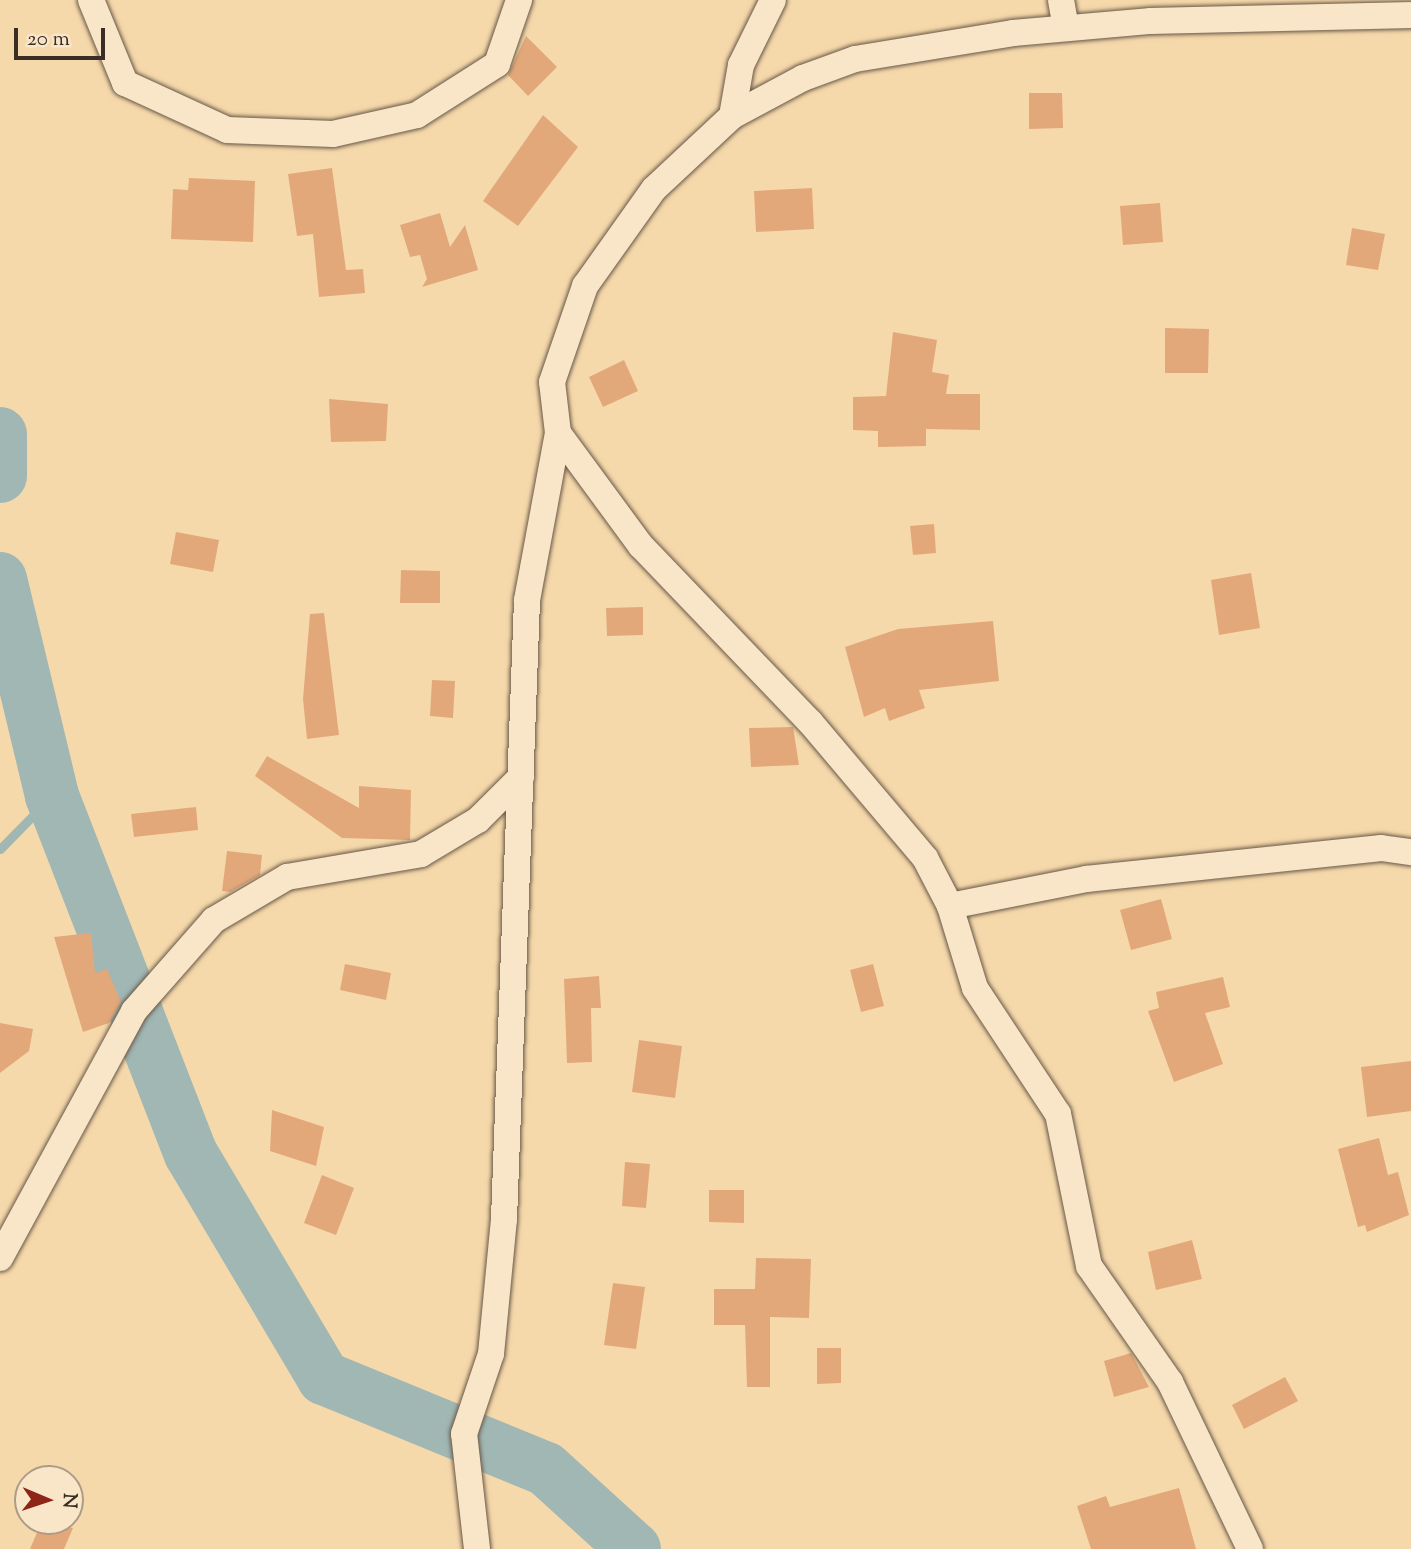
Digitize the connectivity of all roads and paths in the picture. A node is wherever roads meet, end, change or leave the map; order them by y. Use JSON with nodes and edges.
{"nodes":[{"id":1,"x":91,"y":0,"type":"edge"},
{"id":2,"x":519,"y":0,"type":"edge"},
{"id":3,"x":773,"y":0,"type":"edge"},
{"id":4,"x":1061,"y":0,"type":"edge"},
{"id":5,"x":1411,"y":15,"type":"edge"},
{"id":6,"x":1066,"y":27,"type":"junction"},
{"id":7,"x":732,"y":116,"type":"junction"},
{"id":8,"x":558,"y":433,"type":"junction"},
{"id":9,"x":521,"y":776,"type":"junction"},
{"id":10,"x":1411,"y":852,"type":"edge"},
{"id":11,"x":950,"y":906,"type":"junction"},
{"id":12,"x":0,"y":1258,"type":"edge"},
{"id":13,"x":477,"y":1549,"type":"edge"},
{"id":14,"x":1250,"y":1549,"type":"edge"}],
"edges":[{"from":1,"to":2,"type":"street"},
{"from":3,"to":7,"type":"street"},
{"from":4,"to":6,"type":"street"},
{"from":5,"to":6,"type":"street"},
{"from":6,"to":7,"type":"street"},
{"from":7,"to":8,"type":"street"},
{"from":8,"to":9,"type":"street"},
{"from":8,"to":11,"type":"street"},
{"from":9,"to":12,"type":"street"},
{"from":9,"to":13,"type":"street"},
{"from":10,"to":11,"type":"street"},
{"from":11,"to":14,"type":"street"}]}
